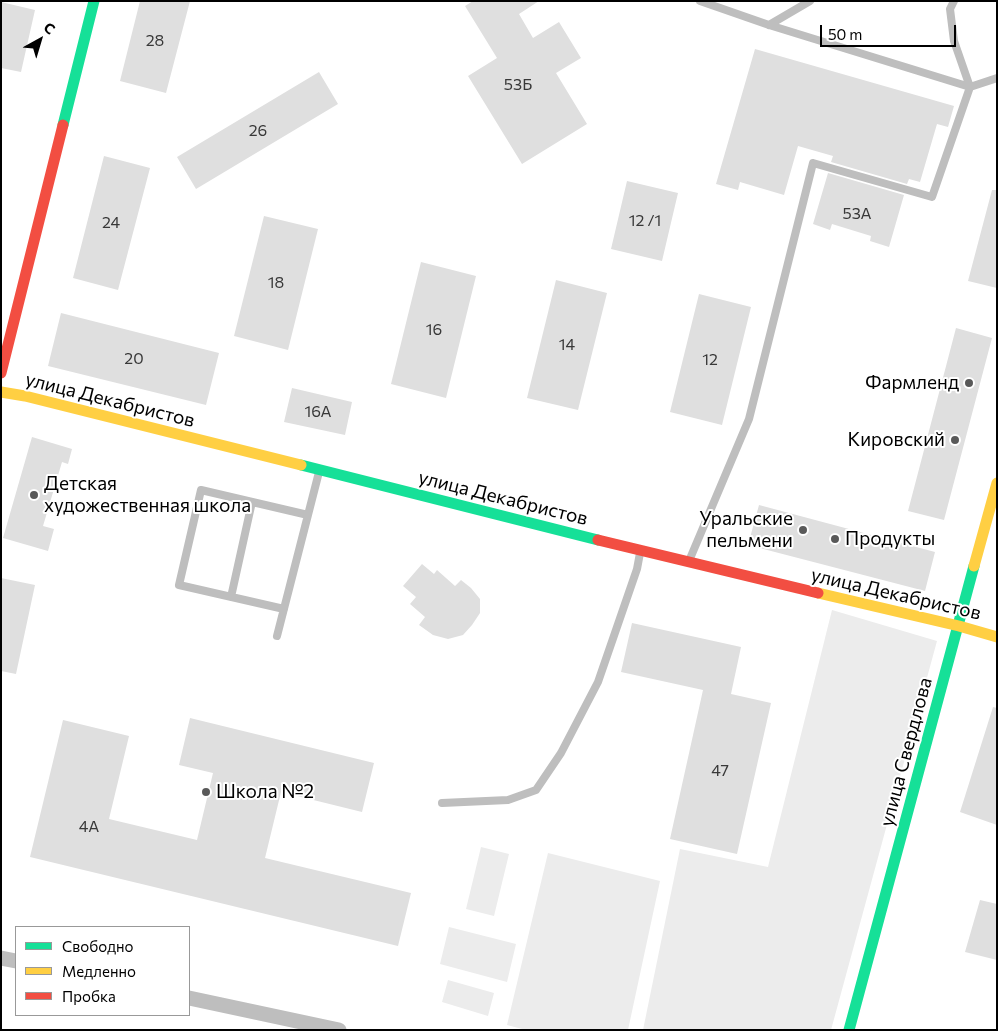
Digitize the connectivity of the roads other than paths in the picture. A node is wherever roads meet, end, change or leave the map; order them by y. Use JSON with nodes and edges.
{"nodes":[{"id":1,"x":94,"y":1,"type":"edge"},
{"id":2,"x":700,"y":1,"type":"edge"},
{"id":3,"x":810,"y":1,"type":"edge"},
{"id":4,"x":954,"y":1,"type":"edge"},
{"id":5,"x":769,"y":25,"type":"junction"},
{"id":6,"x":997,"y":78,"type":"edge"},
{"id":7,"x":970,"y":87,"type":"junction"},
{"id":8,"x":1,"y":373,"type":"edge"},
{"id":9,"x":1,"y":392,"type":"edge"},
{"id":10,"x":319,"y":470,"type":"junction"},
{"id":11,"x":997,"y":482,"type":"edge"},
{"id":12,"x":252,"y":502,"type":"junction"},
{"id":13,"x":308,"y":515,"type":"junction"},
{"id":14,"x":640,"y":551,"type":"junction"},
{"id":15,"x":688,"y":563,"type":"junction"},
{"id":16,"x":231,"y":597,"type":"junction"},
{"id":17,"x":284,"y":609,"type":"junction"},
{"id":18,"x":959,"y":626,"type":"junction"},
{"id":19,"x":277,"y":636,"type":"dead end"},
{"id":20,"x":997,"y":637,"type":"edge"},
{"id":21,"x":442,"y":803,"type":"dead end"},
{"id":22,"x":1,"y":958,"type":"edge"},
{"id":23,"x":15,"y":961,"type":"edge"},
{"id":24,"x":190,"y":998,"type":"edge"},
{"id":25,"x":339,"y":1030,"type":"edge"},
{"id":26,"x":849,"y":1030,"type":"edge"}],
"edges":[{"from":1,"to":8,"type":"main road"},
{"from":2,"to":5,"type":"lane"},
{"from":3,"to":5,"type":"lane"},
{"from":4,"to":7,"type":"lane"},
{"from":5,"to":7,"type":"lane"},
{"from":6,"to":7,"type":"lane"},
{"from":7,"to":15,"type":"lane"},
{"from":9,"to":10,"type":"main road","name":"улица Декабристов"},
{"from":10,"to":13,"type":"lane"},
{"from":10,"to":14,"type":"main road","name":"улица Декабристов"},
{"from":11,"to":18,"type":"main road","name":"улица Свердлова"},
{"from":12,"to":13,"type":"lane"},
{"from":12,"to":16,"type":"lane"},
{"from":12,"to":16,"type":"lane"},
{"from":13,"to":17,"type":"lane"},
{"from":14,"to":15,"type":"main road","name":"улица Декабристов"},
{"from":14,"to":21,"type":"lane"},
{"from":15,"to":18,"type":"main road","name":"улица Декабристов"},
{"from":16,"to":17,"type":"lane"},
{"from":17,"to":19,"type":"lane"},
{"from":18,"to":20,"type":"main road","name":"улица Декабристов"},
{"from":18,"to":26,"type":"main road","name":"улица Свердлова"},
{"from":22,"to":23,"type":"street"},
{"from":24,"to":25,"type":"street"}]}
